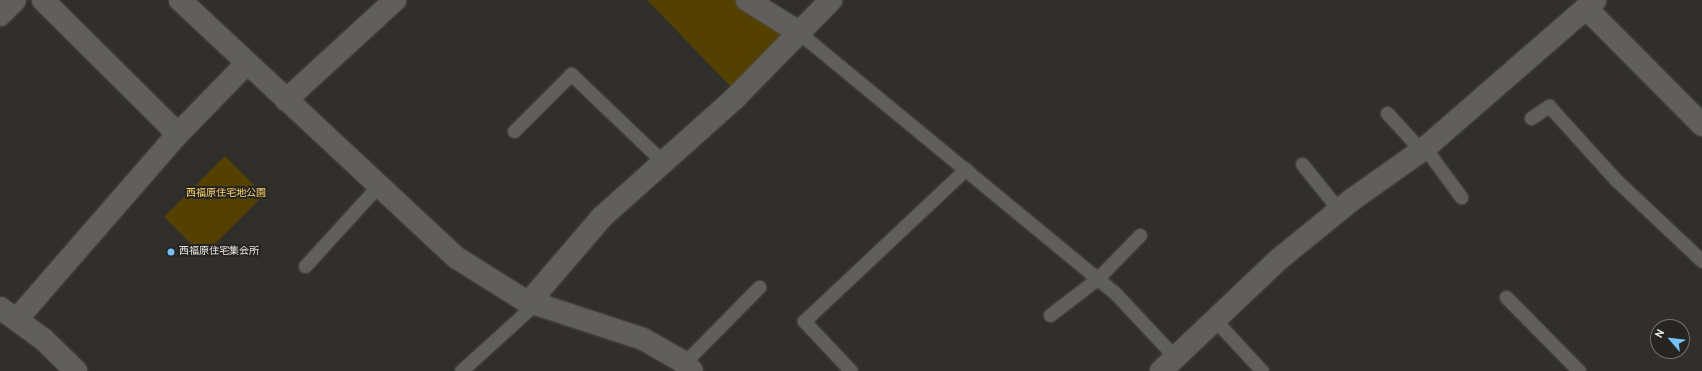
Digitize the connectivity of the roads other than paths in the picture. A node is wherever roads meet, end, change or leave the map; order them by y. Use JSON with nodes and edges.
{"nodes":[{"id":1,"x":15,"y":0,"type":"edge"},
{"id":2,"x":43,"y":0,"type":"edge"},
{"id":3,"x":180,"y":0,"type":"edge"},
{"id":4,"x":395,"y":0,"type":"edge"},
{"id":5,"x":747,"y":0,"type":"edge"},
{"id":6,"x":831,"y":0,"type":"edge"},
{"id":7,"x":1583,"y":5,"type":"edge"},
{"id":8,"x":0,"y":15,"type":"edge"},
{"id":9,"x":797,"y":31,"type":"junction"},
{"id":10,"x":246,"y":64,"type":"junction"},
{"id":11,"x":286,"y":100,"type":"junction"},
{"id":12,"x":1387,"y":113,"type":"dead end"},
{"id":13,"x":1531,"y":118,"type":"dead end"},
{"id":14,"x":1702,"y":124,"type":"edge"},
{"id":15,"x":514,"y":131,"type":"dead end"},
{"id":16,"x":178,"y":134,"type":"junction"},
{"id":17,"x":1423,"y":150,"type":"junction"},
{"id":18,"x":663,"y":162,"type":"junction"},
{"id":19,"x":1302,"y":164,"type":"dead end"},
{"id":20,"x":966,"y":169,"type":"junction"},
{"id":21,"x":379,"y":185,"type":"junction"},
{"id":22,"x":1461,"y":197,"type":"dead end"},
{"id":23,"x":1339,"y":210,"type":"junction"},
{"id":24,"x":1140,"y":235,"type":"dead end"},
{"id":25,"x":1702,"y":261,"type":"edge"},
{"id":26,"x":305,"y":266,"type":"dead end"},
{"id":27,"x":1098,"y":278,"type":"junction"},
{"id":28,"x":759,"y":286,"type":"dead end"},
{"id":29,"x":1506,"y":297,"type":"dead end"},
{"id":30,"x":533,"y":302,"type":"junction"},
{"id":31,"x":9,"y":313,"type":"edge"},
{"id":32,"x":1050,"y":315,"type":"dead end"},
{"id":33,"x":1215,"y":320,"type":"junction"},
{"id":34,"x":1168,"y":364,"type":"edge"},
{"id":35,"x":688,"y":367,"type":"edge"},
{"id":36,"x":76,"y":371,"type":"edge"},
{"id":37,"x":461,"y":371,"type":"edge"},
{"id":38,"x":851,"y":371,"type":"edge"},
{"id":39,"x":1262,"y":371,"type":"edge"},
{"id":40,"x":1579,"y":371,"type":"edge"}],
"edges":[{"from":1,"to":8,"type":"street"},
{"from":2,"to":16,"type":"street"},
{"from":3,"to":10,"type":"street"},
{"from":4,"to":11,"type":"street"},
{"from":5,"to":9,"type":"street"},
{"from":6,"to":9,"type":"street"},
{"from":7,"to":14,"type":"street"},
{"from":7,"to":17,"type":"street"},
{"from":9,"to":18,"type":"street"},
{"from":9,"to":20,"type":"lane"},
{"from":10,"to":11,"type":"street"},
{"from":10,"to":16,"type":"street"},
{"from":11,"to":21,"type":"street"},
{"from":12,"to":17,"type":"lane"},
{"from":13,"to":25,"type":"lane"},
{"from":15,"to":18,"type":"lane"},
{"from":16,"to":31,"type":"street"},
{"from":17,"to":22,"type":"lane"},
{"from":17,"to":23,"type":"street"},
{"from":18,"to":30,"type":"street"},
{"from":19,"to":23,"type":"lane"},
{"from":20,"to":27,"type":"lane"},
{"from":20,"to":38,"type":"lane"},
{"from":21,"to":26,"type":"lane"},
{"from":21,"to":30,"type":"street"},
{"from":23,"to":33,"type":"street"},
{"from":24,"to":27,"type":"lane"},
{"from":27,"to":32,"type":"lane"},
{"from":27,"to":34,"type":"lane"},
{"from":28,"to":35,"type":"lane"},
{"from":29,"to":40,"type":"lane"},
{"from":30,"to":35,"type":"street"},
{"from":30,"to":37,"type":"lane"},
{"from":31,"to":36,"type":"street"},
{"from":33,"to":34,"type":"street"},
{"from":33,"to":39,"type":"lane"}]}
